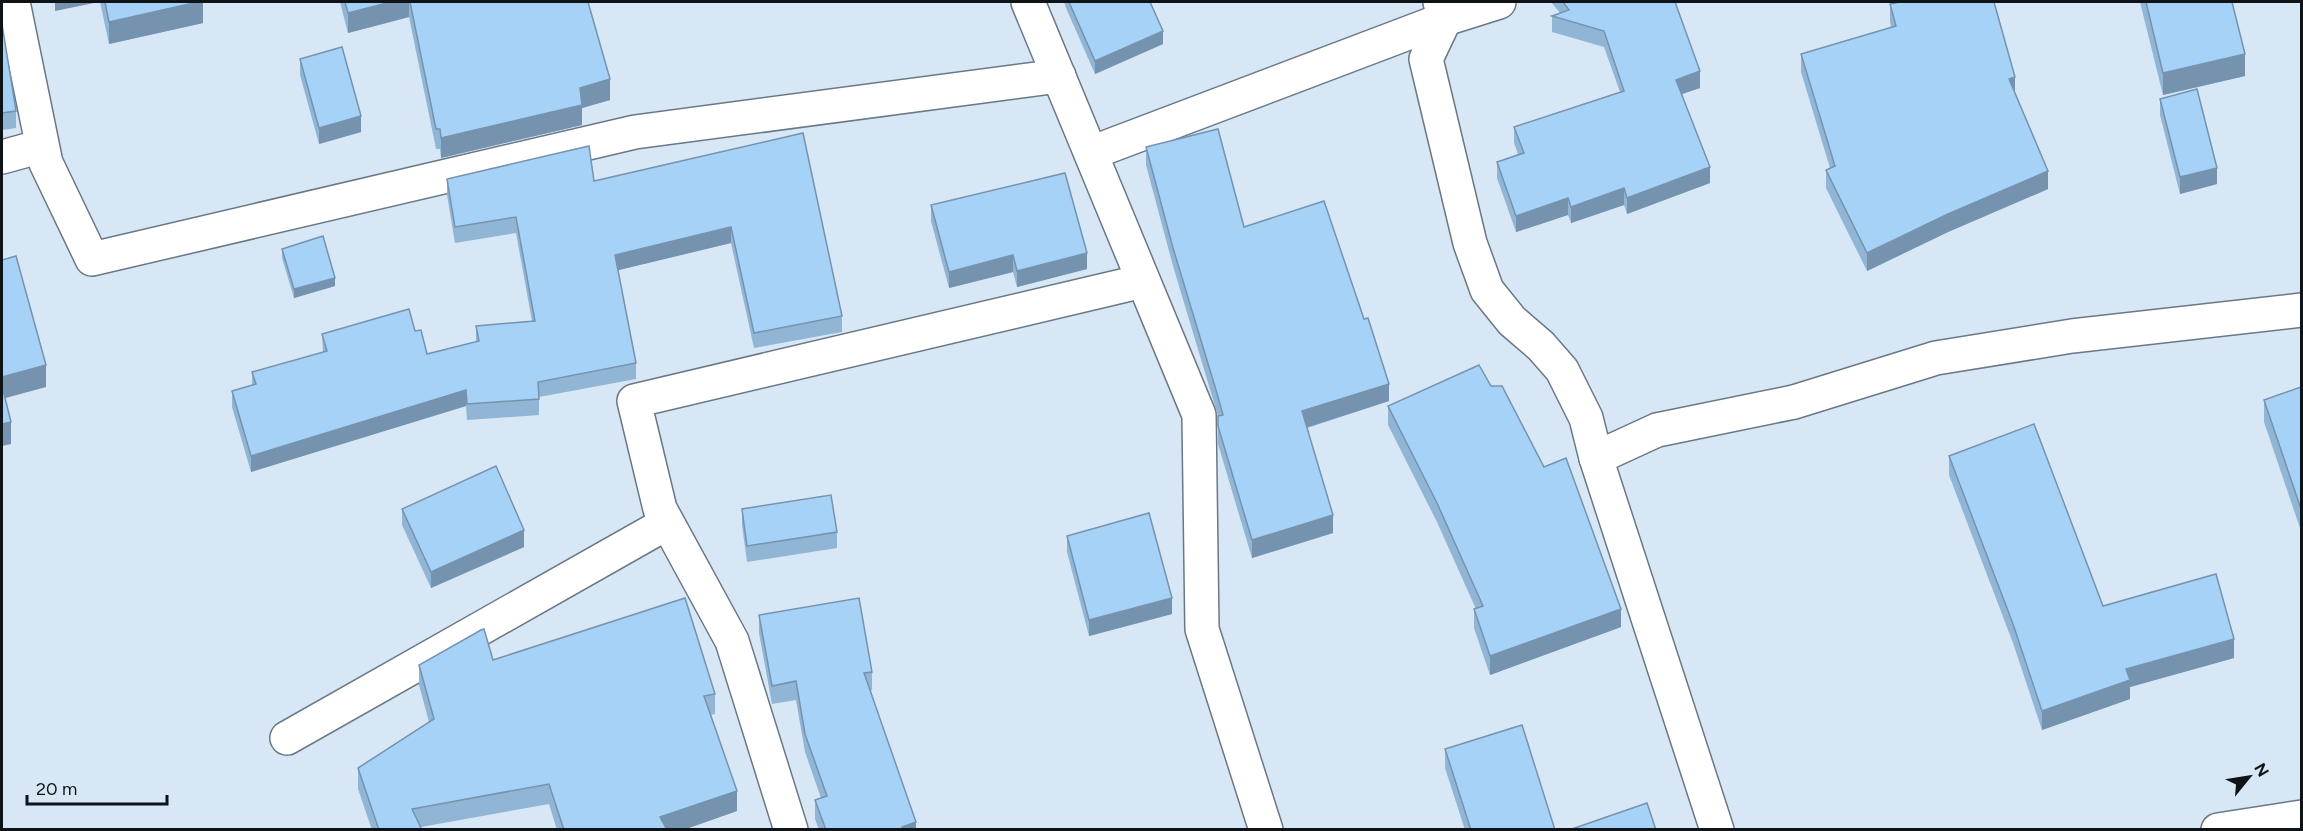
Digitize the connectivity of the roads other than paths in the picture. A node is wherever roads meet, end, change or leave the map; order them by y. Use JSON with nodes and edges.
{"nodes":[{"id":1,"x":13,"y":2,"type":"edge"},
{"id":2,"x":1028,"y":2,"type":"edge"},
{"id":3,"x":1499,"y":2,"type":"edge"},
{"id":4,"x":1443,"y":10,"type":"edge"},
{"id":5,"x":1059,"y":76,"type":"junction"},
{"id":6,"x":42,"y":146,"type":"junction"},
{"id":7,"x":1091,"y":153,"type":"junction"},
{"id":8,"x":2,"y":157,"type":"edge"},
{"id":9,"x":1143,"y":281,"type":"junction"},
{"id":10,"x":2301,"y":310,"type":"edge"},
{"id":11,"x":1596,"y":458,"type":"junction"},
{"id":12,"x":667,"y":523,"type":"junction"},
{"id":13,"x":287,"y":738,"type":"dead end"},
{"id":14,"x":2301,"y":818,"type":"edge"},
{"id":15,"x":791,"y":830,"type":"edge"},
{"id":16,"x":1266,"y":830,"type":"edge"},
{"id":17,"x":1717,"y":830,"type":"edge"},
{"id":18,"x":2218,"y":830,"type":"edge"}],
"edges":[{"from":1,"to":6,"type":"street"},
{"from":2,"to":5,"type":"street"},
{"from":3,"to":4,"type":"street"},
{"from":4,"to":7,"type":"street"},
{"from":4,"to":11,"type":"street"},
{"from":5,"to":6,"type":"street"},
{"from":5,"to":7,"type":"street"},
{"from":6,"to":8,"type":"street"},
{"from":7,"to":9,"type":"street"},
{"from":9,"to":12,"type":"street"},
{"from":9,"to":16,"type":"street"},
{"from":10,"to":11,"type":"street"},
{"from":11,"to":17,"type":"street"},
{"from":12,"to":13,"type":"street"},
{"from":12,"to":15,"type":"street"},
{"from":14,"to":18,"type":"street"}]}
